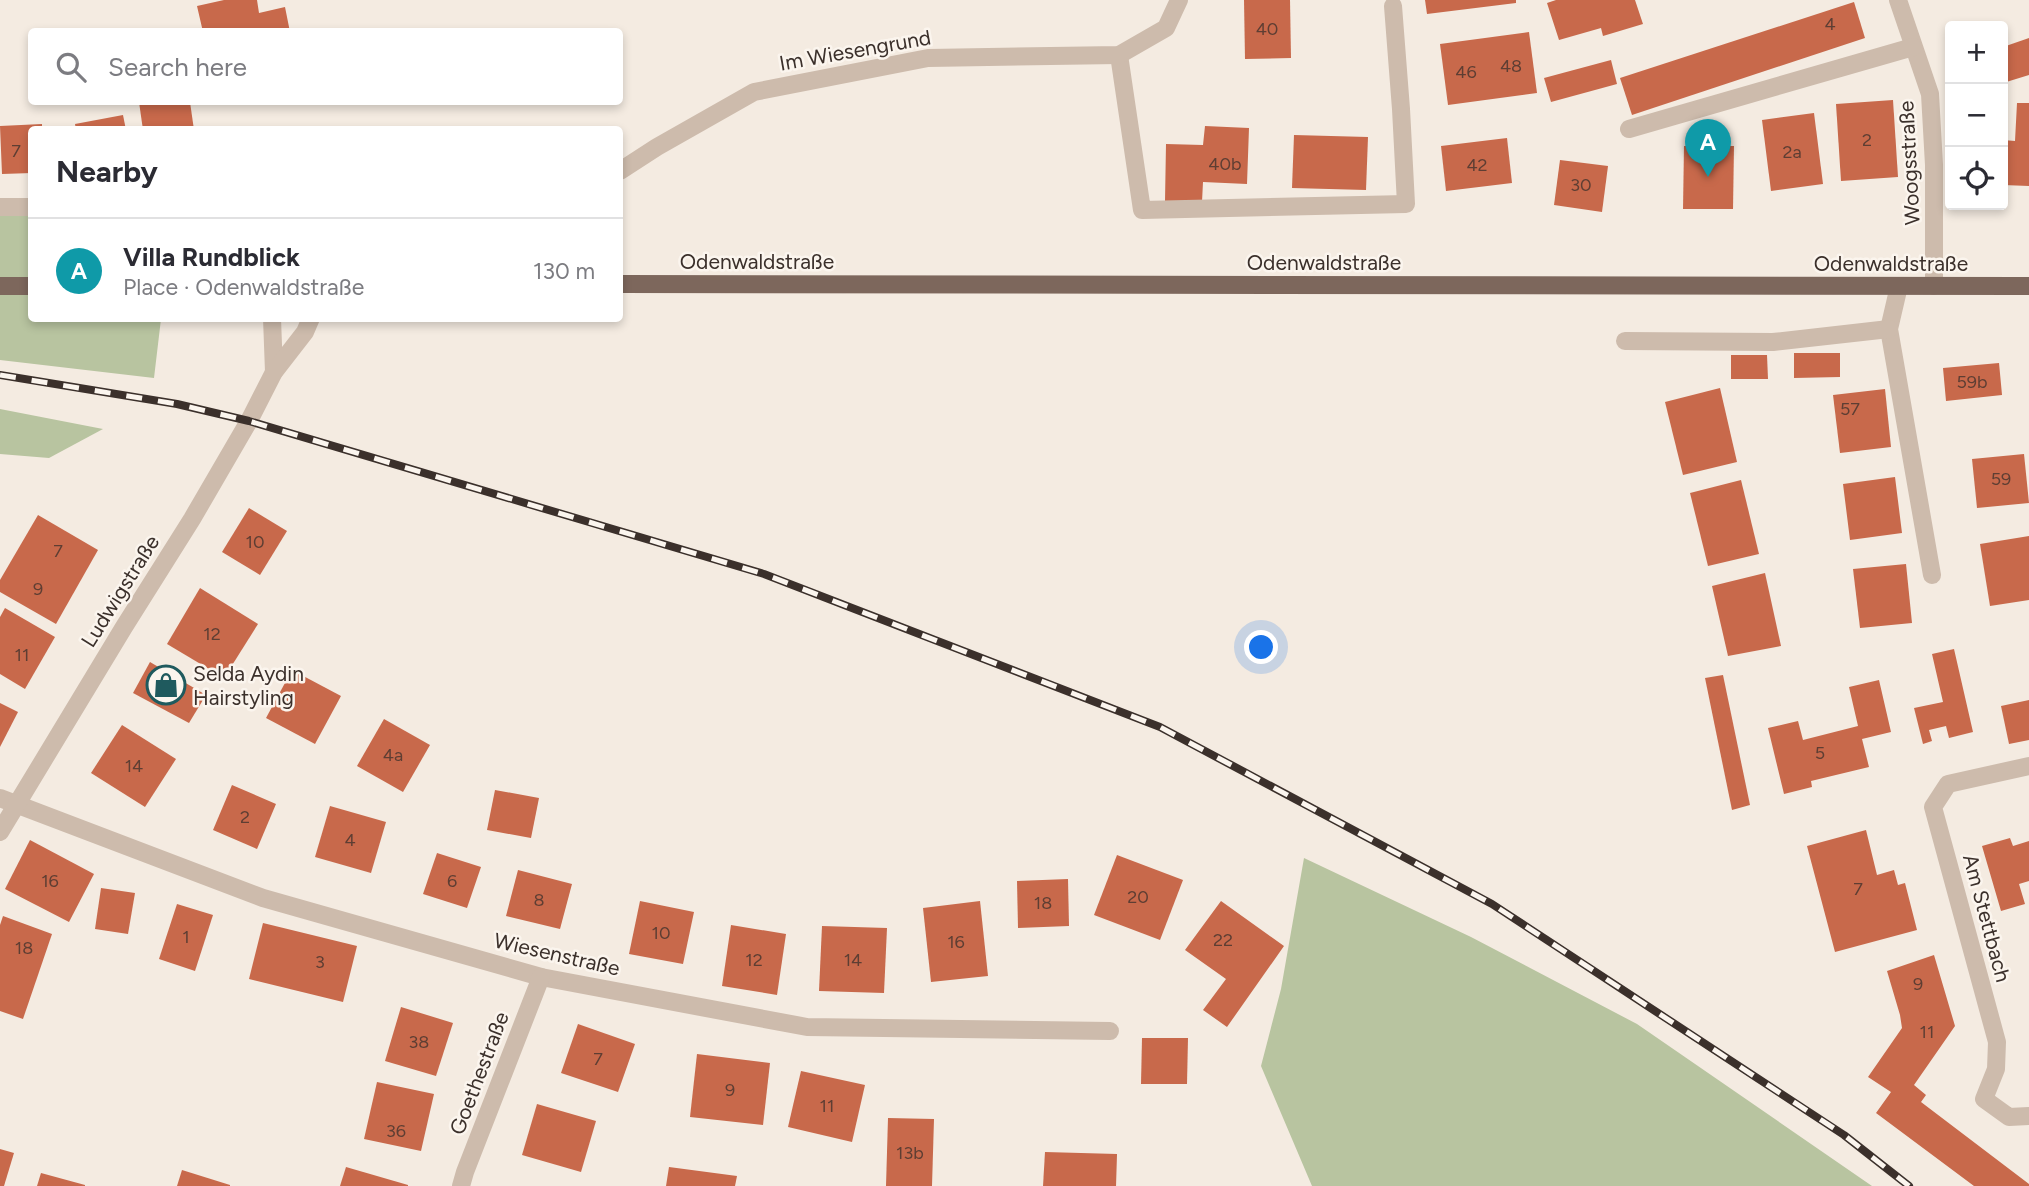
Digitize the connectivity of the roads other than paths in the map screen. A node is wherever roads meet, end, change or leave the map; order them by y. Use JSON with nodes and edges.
{"nodes":[{"id":1,"x":1179,"y":0,"type":"edge"},
{"id":2,"x":1898,"y":0,"type":"edge"},
{"id":3,"x":1392,"y":6,"type":"dead end"},
{"id":4,"x":1913,"y":47,"type":"junction"},
{"id":5,"x":1119,"y":55,"type":"junction"},
{"id":6,"x":1629,"y":129,"type":"dead end"},
{"id":7,"x":623,"y":170,"type":"edge"},
{"id":8,"x":0,"y":207,"type":"edge"},
{"id":9,"x":28,"y":207,"type":"edge"},
{"id":10,"x":623,"y":284,"type":"edge"},
{"id":11,"x":0,"y":286,"type":"edge"},
{"id":12,"x":28,"y":286,"type":"edge"},
{"id":13,"x":1899,"y":286,"type":"junction"},
{"id":14,"x":1934,"y":286,"type":"junction"},
{"id":15,"x":2029,"y":286,"type":"edge"},
{"id":16,"x":272,"y":322,"type":"edge"},
{"id":17,"x":309,"y":322,"type":"edge"},
{"id":18,"x":1889,"y":329,"type":"junction"},
{"id":19,"x":1625,"y":341,"type":"dead end"},
{"id":20,"x":274,"y":372,"type":"junction"},
{"id":21,"x":1932,"y":575,"type":"dead end"},
{"id":22,"x":2029,"y":766,"type":"edge"},
{"id":23,"x":8,"y":801,"type":"edge"},
{"id":24,"x":0,"y":832,"type":"edge"},
{"id":25,"x":541,"y":978,"type":"junction"},
{"id":26,"x":1110,"y":1031,"type":"dead end"},
{"id":27,"x":2029,"y":1116,"type":"edge"},
{"id":28,"x":461,"y":1186,"type":"edge"}],
"edges":[{"from":1,"to":5,"type":"street","name":"Im Wiesengrund"},
{"from":2,"to":4,"type":"street","name":"Woogsstraße"},
{"from":3,"to":5,"type":"street"},
{"from":4,"to":6,"type":"street"},
{"from":4,"to":14,"type":"street","name":"Woogsstraße"},
{"from":5,"to":7,"type":"street","name":"Im Wiesengrund"},
{"from":8,"to":9,"type":"street"},
{"from":10,"to":13,"type":"main road","name":"Odenwaldstraße"},
{"from":11,"to":12,"type":"main road"},
{"from":13,"to":14,"type":"main road","name":"Odenwaldstraße"},
{"from":13,"to":18,"type":"street"},
{"from":14,"to":15,"type":"main road","name":"Odenwaldstraße"},
{"from":16,"to":20,"type":"street","name":"Ludwigstraße"},
{"from":17,"to":20,"type":"street","name":"Ludwigstraße"},
{"from":18,"to":19,"type":"street"},
{"from":18,"to":21,"type":"street"},
{"from":20,"to":23,"type":"street","name":"Ludwigstraße"},
{"from":22,"to":27,"type":"street","name":"Am Stettbach"},
{"from":23,"to":24,"type":"street","name":"Ludwigstraße"},
{"from":23,"to":25,"type":"street","name":"Wiesenstraße"},
{"from":25,"to":26,"type":"street","name":"Wiesenstraße"},
{"from":25,"to":28,"type":"street","name":"Goethestraße"}]}
